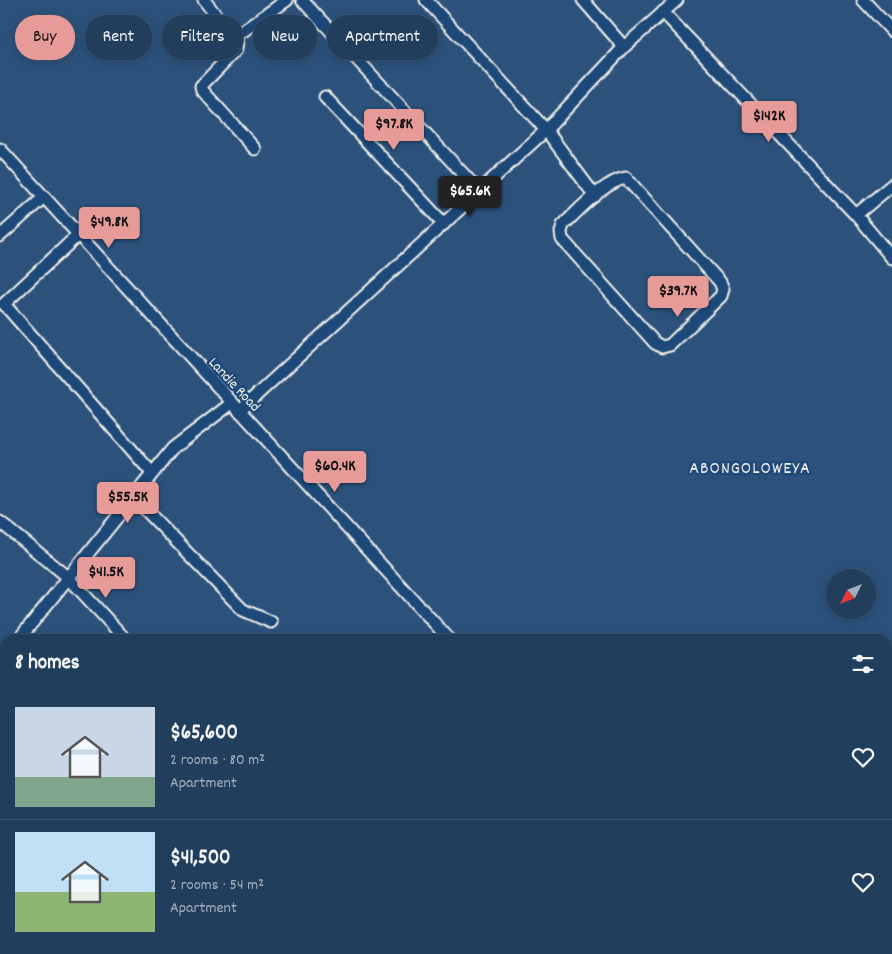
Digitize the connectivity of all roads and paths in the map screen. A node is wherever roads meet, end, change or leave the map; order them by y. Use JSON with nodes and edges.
{"nodes":[{"id":1,"x":204,"y":0,"type":"edge"},
{"id":2,"x":287,"y":0,"type":"edge"},
{"id":3,"x":302,"y":0,"type":"edge"},
{"id":4,"x":426,"y":0,"type":"edge"},
{"id":5,"x":583,"y":0,"type":"edge"},
{"id":6,"x":677,"y":0,"type":"edge"},
{"id":7,"x":863,"y":0,"type":"edge"},
{"id":8,"x":664,"y":12,"type":"junction"},
{"id":9,"x":216,"y":15,"type":"edge"},
{"id":10,"x":243,"y":30,"type":"edge"},
{"id":11,"x":892,"y":31,"type":"edge"},
{"id":12,"x":624,"y":47,"type":"junction"},
{"id":13,"x":227,"y":60,"type":"edge"},
{"id":14,"x":325,"y":97,"type":"dead end"},
{"id":15,"x":546,"y":130,"type":"junction"},
{"id":16,"x":0,"y":149,"type":"edge"},
{"id":17,"x":255,"y":149,"type":"dead end"},
{"id":18,"x":892,"y":184,"type":"edge"},
{"id":19,"x":480,"y":192,"type":"junction"},
{"id":20,"x":596,"y":196,"type":"junction"},
{"id":21,"x":44,"y":197,"type":"junction"},
{"id":22,"x":856,"y":215,"type":"junction"},
{"id":23,"x":444,"y":224,"type":"junction"},
{"id":24,"x":78,"y":235,"type":"junction"},
{"id":25,"x":0,"y":236,"type":"edge"},
{"id":26,"x":892,"y":258,"type":"edge"},
{"id":27,"x":2,"y":306,"type":"edge"},
{"id":28,"x":235,"y":407,"type":"junction"},
{"id":29,"x":152,"y":473,"type":"junction"},
{"id":30,"x":133,"y":496,"type":"junction"},
{"id":31,"x":0,"y":522,"type":"edge"},
{"id":32,"x":68,"y":577,"type":"junction"},
{"id":33,"x":271,"y":622,"type":"dead end"},
{"id":34,"x":23,"y":634,"type":"edge"},
{"id":35,"x":120,"y":634,"type":"edge"},
{"id":36,"x":444,"y":634,"type":"edge"}],
"edges":[{"from":1,"to":9,"type":"street"},
{"from":2,"to":10,"type":"street"},
{"from":3,"to":19,"type":"street"},
{"from":4,"to":15,"type":"street"},
{"from":5,"to":12,"type":"street"},
{"from":6,"to":8,"type":"street"},
{"from":7,"to":11,"type":"street"},
{"from":8,"to":12,"type":"street"},
{"from":8,"to":22,"type":"street"},
{"from":12,"to":15,"type":"street"},
{"from":13,"to":17,"type":"street"},
{"from":14,"to":23,"type":"street"},
{"from":15,"to":19,"type":"street"},
{"from":15,"to":20,"type":"street"},
{"from":16,"to":21,"type":"street","name":"Landie Road"},
{"from":18,"to":22,"type":"street"},
{"from":19,"to":23,"type":"street"},
{"from":20,"to":20,"type":"street"},
{"from":21,"to":24,"type":"street","name":"Landie Road"},
{"from":21,"to":25,"type":"street"},
{"from":22,"to":26,"type":"street"},
{"from":23,"to":28,"type":"street"},
{"from":24,"to":27,"type":"street"},
{"from":24,"to":28,"type":"street","name":"Landie Road"},
{"from":27,"to":29,"type":"street"},
{"from":28,"to":29,"type":"street"},
{"from":28,"to":36,"type":"street","name":"Landie Road"},
{"from":29,"to":30,"type":"street"},
{"from":30,"to":32,"type":"street"},
{"from":30,"to":33,"type":"street"},
{"from":31,"to":32,"type":"street"},
{"from":32,"to":34,"type":"street"},
{"from":32,"to":35,"type":"street"}]}
